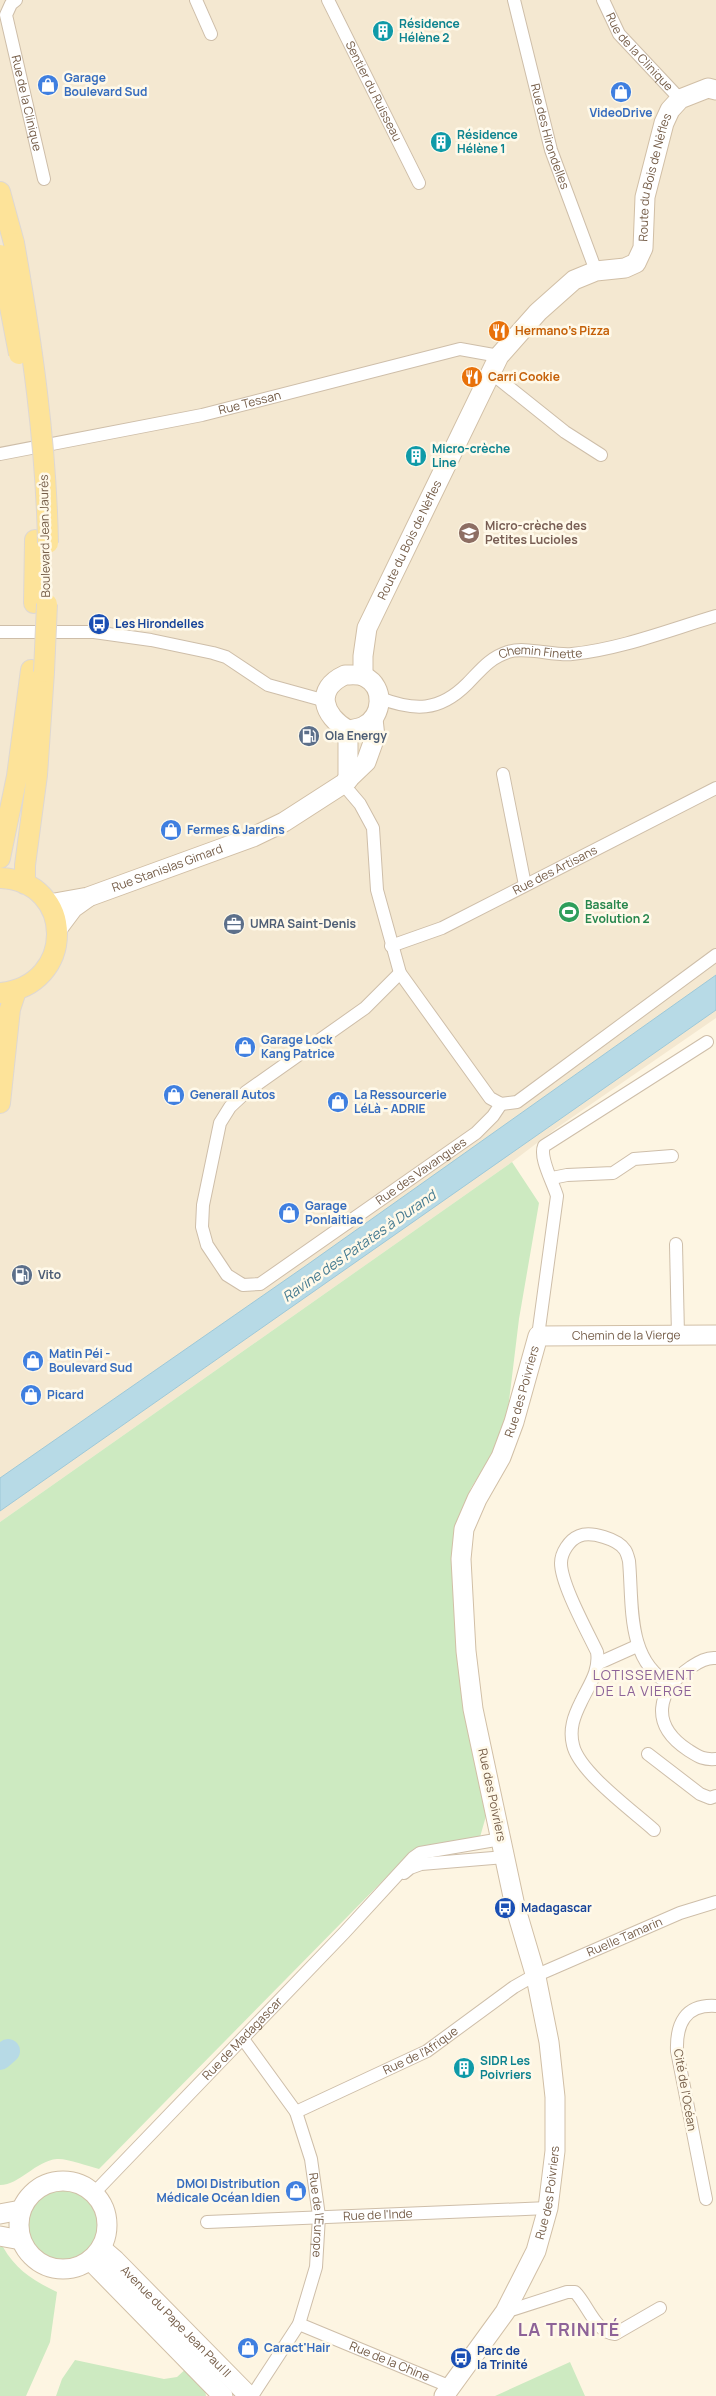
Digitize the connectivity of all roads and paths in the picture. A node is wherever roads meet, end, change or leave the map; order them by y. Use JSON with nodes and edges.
{"nodes":[{"id":1,"x":16,"y":0,"type":"edge"},
{"id":2,"x":196,"y":0,"type":"edge"},
{"id":3,"x":328,"y":0,"type":"edge"},
{"id":4,"x":514,"y":0,"type":"edge"},
{"id":5,"x":603,"y":0,"type":"edge"},
{"id":6,"x":211,"y":34,"type":"dead end"},
{"id":7,"x":716,"y":90,"type":"edge"},
{"id":8,"x":680,"y":99,"type":"junction"},
{"id":9,"x":44,"y":179,"type":"dead end"},
{"id":10,"x":419,"y":184,"type":"dead end"},
{"id":11,"x":0,"y":192,"type":"edge"},
{"id":12,"x":7,"y":249,"type":"edge"},
{"id":13,"x":596,"y":271,"type":"junction"},
{"id":14,"x":494,"y":364,"type":"junction"},
{"id":15,"x":0,"y":454,"type":"edge"},
{"id":16,"x":601,"y":455,"type":"dead end"},
{"id":17,"x":716,"y":616,"type":"edge"},
{"id":18,"x":0,"y":632,"type":"edge"},
{"id":19,"x":37,"y":671,"type":"junction"},
{"id":20,"x":354,"y":675,"type":"junction"},
{"id":21,"x":380,"y":698,"type":"junction"},
{"id":22,"x":326,"y":700,"type":"junction"},
{"id":23,"x":372,"y":720,"type":"junction"},
{"id":24,"x":348,"y":730,"type":"junction"},
{"id":25,"x":503,"y":774,"type":"dead end"},
{"id":26,"x":346,"y":782,"type":"junction"},
{"id":27,"x":716,"y":788,"type":"edge"},
{"id":28,"x":0,"y":858,"type":"edge"},
{"id":29,"x":0,"y":878,"type":"edge"},
{"id":30,"x":25,"y":884,"type":"junction"},
{"id":31,"x":525,"y":885,"type":"junction"},
{"id":32,"x":88,"y":897,"type":"junction"},
{"id":33,"x":49,"y":904,"type":"junction"},
{"id":34,"x":58,"y":928,"type":"junction"},
{"id":35,"x":391,"y":946,"type":"junction"},
{"id":36,"x":716,"y":955,"type":"edge"},
{"id":37,"x":400,"y":973,"type":"junction"},
{"id":38,"x":8,"y":992,"type":"edge"},
{"id":39,"x":707,"y":1042,"type":"dead end"},
{"id":40,"x":0,"y":1103,"type":"edge"},
{"id":41,"x":501,"y":1104,"type":"junction"},
{"id":42,"x":672,"y":1156,"type":"dead end"},
{"id":43,"x":552,"y":1178,"type":"junction"},
{"id":44,"x":676,"y":1244,"type":"dead end"},
{"id":45,"x":678,"y":1335,"type":"junction"},
{"id":46,"x":716,"y":1335,"type":"edge"},
{"id":47,"x":538,"y":1336,"type":"junction"},
{"id":48,"x":637,"y":1646,"type":"junction"},
{"id":49,"x":716,"y":1658,"type":"edge"},
{"id":50,"x":599,"y":1663,"type":"junction"},
{"id":51,"x":670,"y":1684,"type":"junction"},
{"id":52,"x":648,"y":1754,"type":"dead end"},
{"id":53,"x":716,"y":1759,"type":"edge"},
{"id":54,"x":716,"y":1796,"type":"edge"},
{"id":55,"x":654,"y":1830,"type":"dead end"},
{"id":56,"x":503,"y":1848,"type":"junction"},
{"id":57,"x":390,"y":1884,"type":"junction"},
{"id":58,"x":716,"y":1902,"type":"edge"},
{"id":59,"x":536,"y":1977,"type":"junction"},
{"id":60,"x":716,"y":2006,"type":"edge"},
{"id":61,"x":242,"y":2039,"type":"junction"},
{"id":62,"x":296,"y":2112,"type":"junction"},
{"id":63,"x":94,"y":2193,"type":"junction"},
{"id":64,"x":706,"y":2199,"type":"dead end"},
{"id":65,"x":548,"y":2208,"type":"junction"},
{"id":66,"x":21,"y":2210,"type":"junction"},
{"id":67,"x":0,"y":2214,"type":"edge"},
{"id":68,"x":320,"y":2216,"type":"junction"},
{"id":69,"x":207,"y":2222,"type":"dead end"},
{"id":70,"x":0,"y":2236,"type":"edge"},
{"id":71,"x":21,"y":2240,"type":"junction"},
{"id":72,"x":95,"y":2254,"type":"junction"},
{"id":73,"x":660,"y":2308,"type":"dead end"},
{"id":74,"x":505,"y":2312,"type":"junction"},
{"id":75,"x":299,"y":2324,"type":"junction"},
{"id":76,"x":447,"y":2392,"type":"edge"},
{"id":77,"x":223,"y":2396,"type":"edge"},
{"id":78,"x":251,"y":2396,"type":"edge"}],
"edges":[{"from":1,"to":9,"type":"street","name":"Rue de la Clinique"},
{"from":2,"to":6,"type":"street"},
{"from":3,"to":10,"type":"street","name":"Sentier du Ruisseau"},
{"from":4,"to":13,"type":"street","name":"Rue des Hirondelles"},
{"from":5,"to":8,"type":"street","name":"Rue de la Clinique"},
{"from":7,"to":8,"type":"street","name":"Route du Bois de Nèfles"},
{"from":8,"to":13,"type":"street","name":"Route du Bois de Nèfles"},
{"from":11,"to":12,"type":"main road","name":"Boulevard Jean Jaurès"},
{"from":12,"to":19,"type":"main road","name":"Boulevard Jean Jaurès","bridge":true},
{"from":13,"to":14,"type":"street","name":"Route du Bois de Nèfles"},
{"from":14,"to":15,"type":"street","name":"Rue Tessan"},
{"from":14,"to":16,"type":"street"},
{"from":14,"to":20,"type":"street","name":"Route du Bois de Nèfles"},
{"from":17,"to":21,"type":"street","name":"Chemin Finette"},
{"from":18,"to":22,"type":"street"},
{"from":19,"to":28,"type":"main road","name":"Boulevard Jean Jaurès"},
{"from":19,"to":30,"type":"main road","name":"Boulevard Jean Jaurès"},
{"from":20,"to":21,"type":"street"},
{"from":20,"to":22,"type":"street"},
{"from":21,"to":23,"type":"street"},
{"from":22,"to":24,"type":"street"},
{"from":23,"to":24,"type":"street"},
{"from":23,"to":26,"type":"street","name":"Rue Stanislas Gimard"},
{"from":24,"to":26,"type":"street"},
{"from":25,"to":31,"type":"street"},
{"from":26,"to":32,"type":"street","name":"Rue Stanislas Gimard"},
{"from":26,"to":35,"type":"street"},
{"from":27,"to":31,"type":"street","name":"Rue des Artisans"},
{"from":29,"to":30,"type":"main road"},
{"from":30,"to":33,"type":"main road"},
{"from":31,"to":35,"type":"street","name":"Rue des Artisans"},
{"from":32,"to":33,"type":"street","name":"Rue Stanislas Gimard"},
{"from":32,"to":34,"type":"street","name":"Rue Stanislas Gimard"},
{"from":33,"to":34,"type":"main road"},
{"from":34,"to":38,"type":"main road"},
{"from":35,"to":37,"type":"street"},
{"from":36,"to":41,"type":"street"},
{"from":37,"to":41,"type":"street"},
{"from":37,"to":41,"type":"street","name":"Rue des Vavangues"},
{"from":38,"to":40,"type":"main road"},
{"from":39,"to":43,"type":"street","name":"Rue des Poivriers"},
{"from":42,"to":43,"type":"street"},
{"from":43,"to":47,"type":"street","name":"Rue des Poivriers"},
{"from":44,"to":45,"type":"street"},
{"from":45,"to":46,"type":"street","name":"Chemin de la Vierge"},
{"from":45,"to":47,"type":"street","name":"Chemin de la Vierge"},
{"from":47,"to":56,"type":"street","name":"Rue des Poivriers"},
{"from":48,"to":50,"type":"street"},
{"from":48,"to":50,"type":"street"},
{"from":48,"to":51,"type":"street"},
{"from":49,"to":51,"type":"street"},
{"from":50,"to":55,"type":"street"},
{"from":51,"to":53,"type":"street"},
{"from":52,"to":54,"type":"street"},
{"from":56,"to":57,"type":"street","name":"Rue de Madagascar"},
{"from":56,"to":57,"type":"street","name":"Rue de Madagascar"},
{"from":56,"to":59,"type":"street","name":"Rue des Poivriers"},
{"from":57,"to":61,"type":"street","name":"Rue de Madagascar"},
{"from":58,"to":59,"type":"street","name":"Ruelle Tamarin"},
{"from":59,"to":62,"type":"street","name":"Rue de l'Afrique"},
{"from":59,"to":65,"type":"street","name":"Rue des Poivriers"},
{"from":60,"to":64,"type":"street","name":"Cité de l'Océan"},
{"from":61,"to":62,"type":"street","name":"Rue de l'Europe"},
{"from":61,"to":63,"type":"street","name":"Rue de Madagascar"},
{"from":62,"to":68,"type":"street","name":"Rue de l'Europe"},
{"from":63,"to":66,"type":"street"},
{"from":63,"to":72,"type":"street"},
{"from":65,"to":68,"type":"street","name":"Rue de l'Inde"},
{"from":65,"to":74,"type":"street","name":"Rue des Poivriers"},
{"from":66,"to":67,"type":"street"},
{"from":66,"to":71,"type":"street"},
{"from":68,"to":69,"type":"street","name":"Rue de l'Inde"},
{"from":68,"to":75,"type":"street","name":"Rue de l'Europe"},
{"from":70,"to":71,"type":"street"},
{"from":71,"to":72,"type":"street"},
{"from":72,"to":77,"type":"street","name":"Avenue du Pape Jean Paul II"},
{"from":72,"to":78,"type":"street","name":"Avenue du Pape Jean Paul II"},
{"from":73,"to":74,"type":"street"},
{"from":74,"to":76,"type":"street","name":"Rue des Poivriers"},
{"from":75,"to":76,"type":"street","name":"Rue de la Chine"},
{"from":75,"to":78,"type":"street","name":"Rue de l'Europe"}]}
